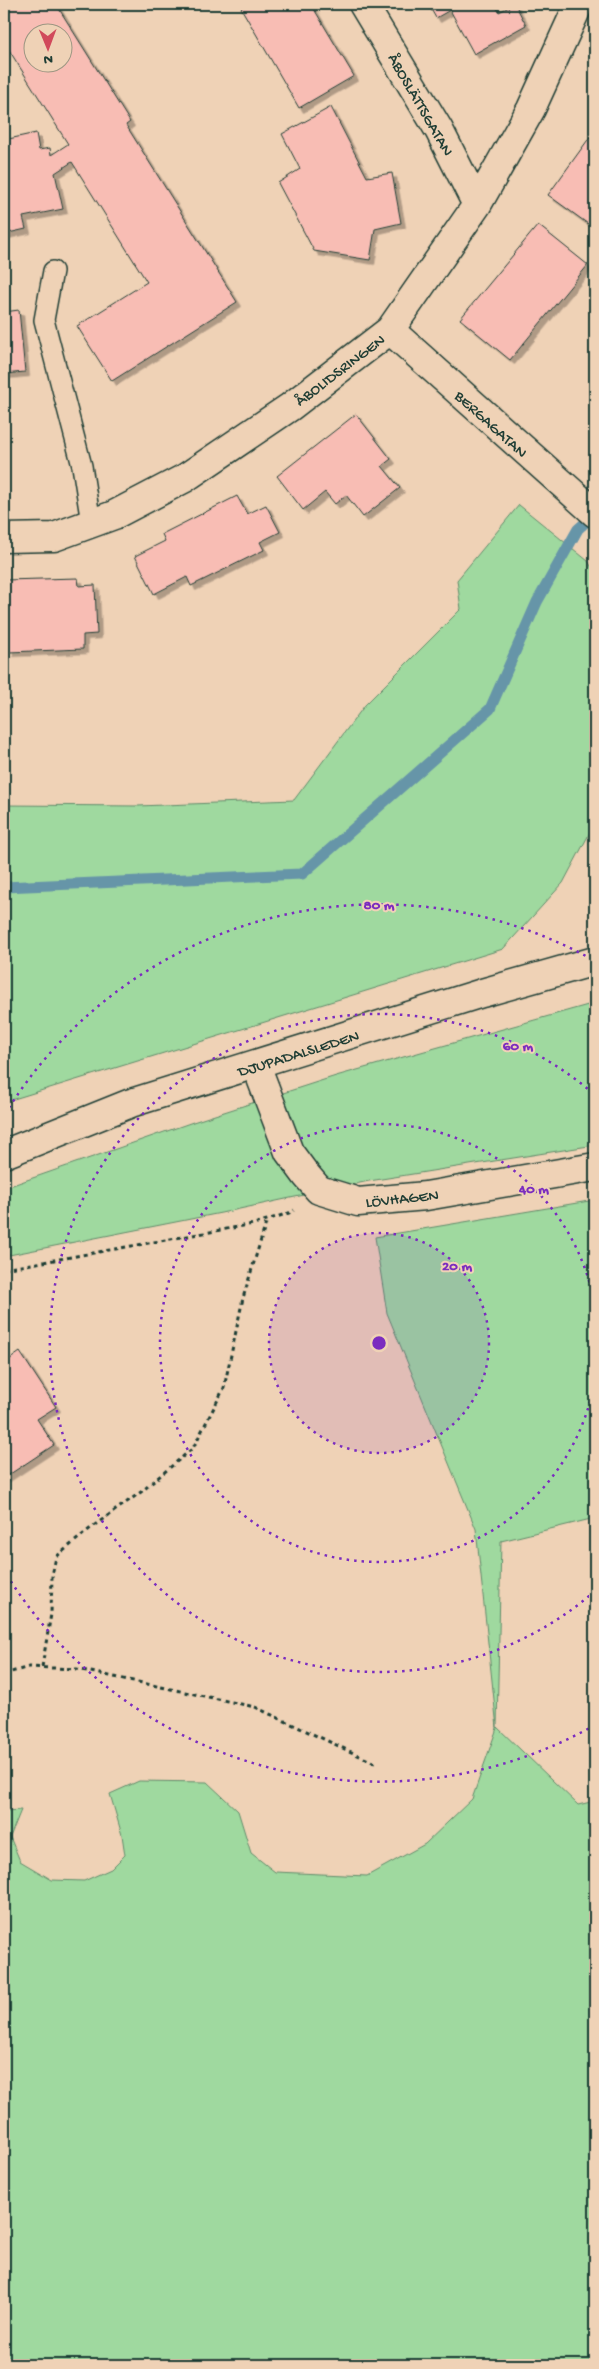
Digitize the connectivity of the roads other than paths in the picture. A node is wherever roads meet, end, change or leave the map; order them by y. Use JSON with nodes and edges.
{"nodes":[{"id":1,"x":363,"y":4,"type":"edge"},
{"id":2,"x":579,"y":4,"type":"edge"},
{"id":3,"x":477,"y":205,"type":"junction"},
{"id":4,"x":53,"y":271,"type":"dead end"},
{"id":5,"x":390,"y":330,"type":"junction"},
{"id":6,"x":588,"y":507,"type":"edge"},
{"id":7,"x":91,"y":523,"type":"junction"},
{"id":8,"x":4,"y":538,"type":"edge"},
{"id":9,"x":595,"y":961,"type":"edge"},
{"id":10,"x":256,"y":1065,"type":"junction"},
{"id":11,"x":4,"y":1154,"type":"edge"},
{"id":12,"x":595,"y":1167,"type":"edge"}],
"edges":[{"from":1,"to":3,"type":"street","name":"ÅBOSLÄTTSGATAN"},
{"from":2,"to":3,"type":"street","name":"ÅBOLIDSRINGEN"},
{"from":3,"to":5,"type":"street","name":"ÅBOLIDSRINGEN"},
{"from":4,"to":7,"type":"lane"},
{"from":5,"to":6,"type":"street","name":"BERGAGATAN"},
{"from":5,"to":7,"type":"street","name":"ÅBOLIDSRINGEN"},
{"from":7,"to":8,"type":"street","name":"ÅBOLIDSRINGEN"},
{"from":9,"to":10,"type":"street","name":"DJUPADALSLEDEN"},
{"from":10,"to":11,"type":"street","name":"DJUPADALSLEDEN"},
{"from":10,"to":12,"type":"street","name":"LÖVHAGEN"}]}
